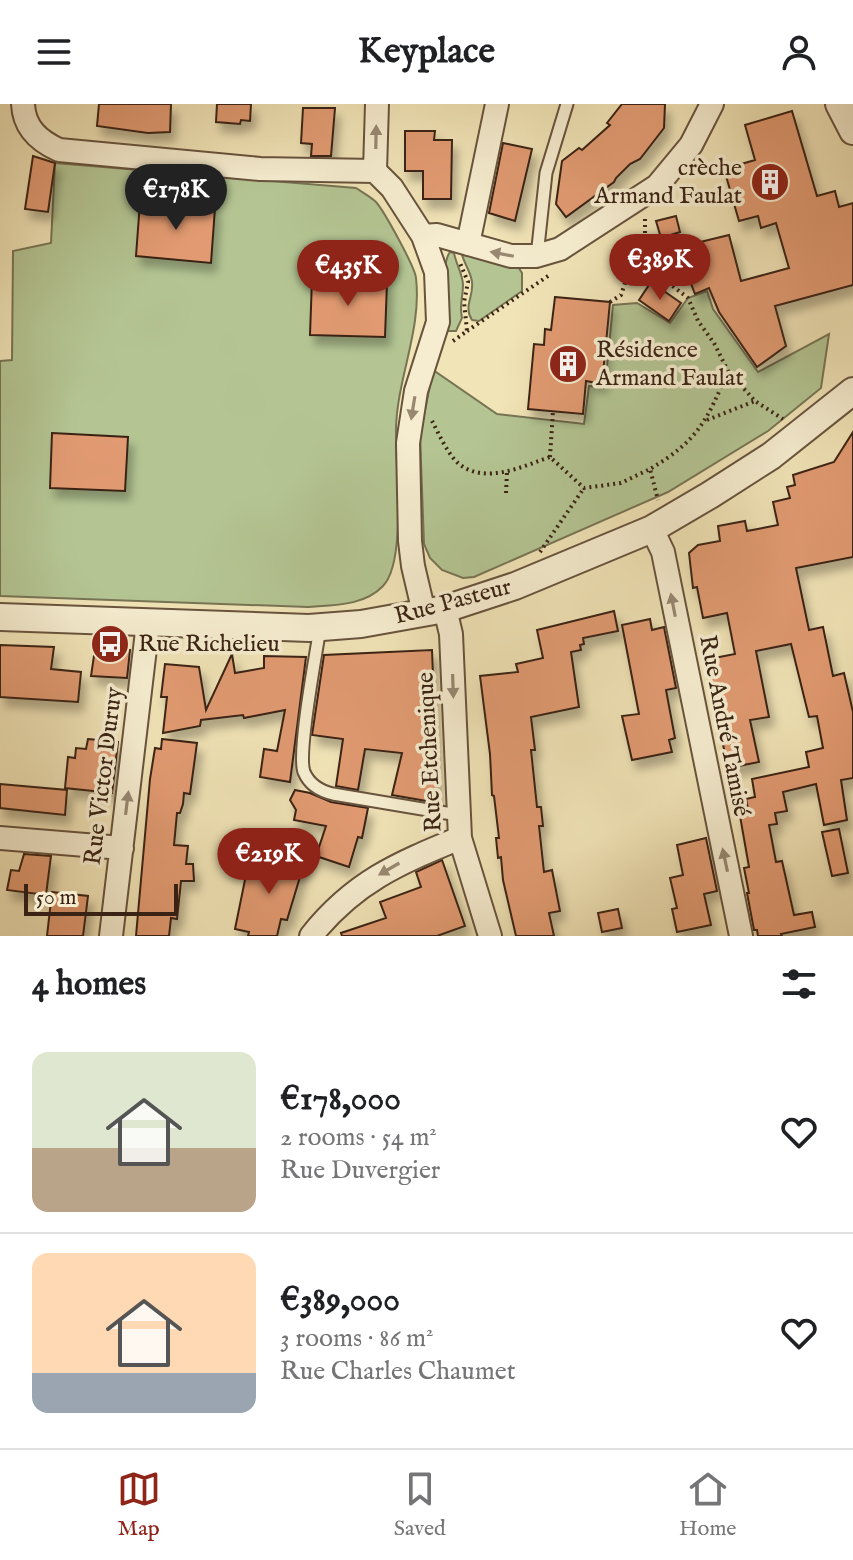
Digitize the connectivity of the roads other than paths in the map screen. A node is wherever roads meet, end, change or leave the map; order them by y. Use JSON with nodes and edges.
{"nodes":[{"id":1,"x":23,"y":104,"type":"edge"},
{"id":2,"x":377,"y":104,"type":"edge"},
{"id":3,"x":497,"y":104,"type":"edge"},
{"id":4,"x":567,"y":104,"type":"edge"},
{"id":5,"x":712,"y":104,"type":"edge"},
{"id":6,"x":839,"y":104,"type":"edge"},
{"id":7,"x":853,"y":131,"type":"edge"},
{"id":8,"x":375,"y":171,"type":"junction"},
{"id":9,"x":423,"y":236,"type":"junction"},
{"id":10,"x":468,"y":244,"type":"junction"},
{"id":11,"x":536,"y":256,"type":"junction"},
{"id":12,"x":853,"y":391,"type":"edge"},
{"id":13,"x":658,"y":525,"type":"junction"},
{"id":14,"x":434,"y":611,"type":"junction"},
{"id":15,"x":0,"y":617,"type":"edge"},
{"id":16,"x":148,"y":623,"type":"junction"},
{"id":17,"x":320,"y":627,"type":"junction"},
{"id":18,"x":459,"y":827,"type":"junction"},
{"id":19,"x":0,"y":838,"type":"edge"},
{"id":20,"x":122,"y":848,"type":"junction"},
{"id":21,"x":111,"y":936,"type":"edge"},
{"id":22,"x":311,"y":936,"type":"edge"},
{"id":23,"x":490,"y":936,"type":"edge"},
{"id":24,"x":741,"y":936,"type":"edge"}],
"edges":[{"from":1,"to":8,"type":"street"},
{"from":8,"to":2,"type":"street","one_way":true},
{"from":3,"to":10,"type":"street"},
{"from":4,"to":11,"type":"lane"},
{"from":5,"to":11,"type":"street"},
{"from":6,"to":7,"type":"street"},
{"from":8,"to":9,"type":"street","name":"Rue Etchenique"},
{"from":9,"to":10,"type":"street"},
{"from":9,"to":14,"type":"street","name":"Rue Etchenique","one_way":true},
{"from":11,"to":10,"type":"street","one_way":true},
{"from":12,"to":13,"type":"street","name":"Rue Pasteur"},
{"from":13,"to":14,"type":"street","name":"Rue Pasteur"},
{"from":24,"to":13,"type":"street","name":"Rue André Tamisé","one_way":true},
{"from":14,"to":17,"type":"street","name":"Rue Pasteur"},
{"from":14,"to":18,"type":"street","name":"Rue Etchenique","one_way":true},
{"from":15,"to":16,"type":"street","name":"Rue Pasteur"},
{"from":16,"to":17,"type":"street","name":"Rue Pasteur"},
{"from":20,"to":16,"type":"street","name":"Rue Victor Duruy","one_way":true},
{"from":17,"to":18,"type":"lane"},
{"from":18,"to":22,"type":"street","one_way":true},
{"from":18,"to":23,"type":"street","name":"Rue Etchenique"},
{"from":19,"to":20,"type":"street"},
{"from":20,"to":21,"type":"street","name":"Rue Victor Duruy"}]}
